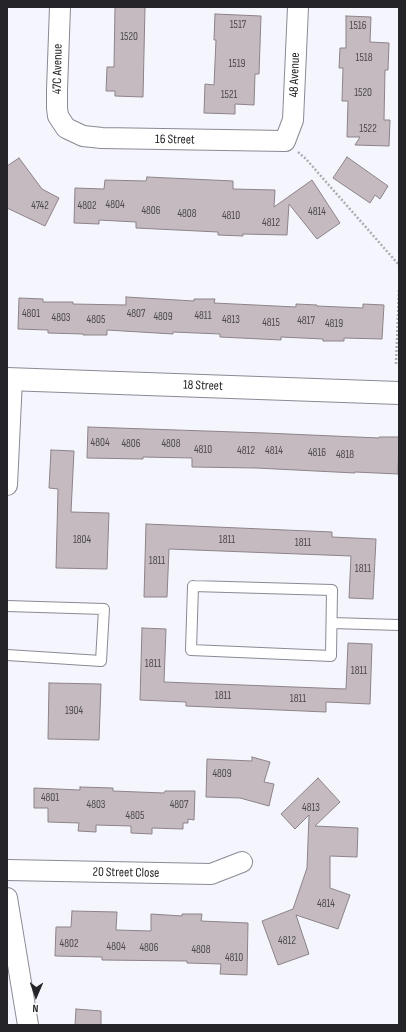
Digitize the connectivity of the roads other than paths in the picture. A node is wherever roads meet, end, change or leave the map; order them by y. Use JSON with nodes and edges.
{"nodes":[{"id":1,"x":60,"y":7,"type":"edge"},
{"id":2,"x":298,"y":7,"type":"edge"},
{"id":3,"x":66,"y":128,"type":"joint"},
{"id":4,"x":285,"y":141,"type":"joint"},
{"id":5,"x":9,"y":379,"type":"edge"},
{"id":6,"x":399,"y":393,"type":"edge"},
{"id":7,"x":7,"y":485,"type":"edge"},
{"id":8,"x":7,"y":606,"type":"edge"},
{"id":9,"x":332,"y":623,"type":"junction"},
{"id":10,"x":399,"y":625,"type":"edge"},
{"id":11,"x":7,"y":655,"type":"edge"},
{"id":12,"x":242,"y":862,"type":"dead end"},
{"id":13,"x":7,"y":870,"type":"edge"},
{"id":14,"x":7,"y":898,"type":"edge"},
{"id":15,"x":28,"y":1025,"type":"edge"}],
"edges":[{"from":1,"to":3,"type":"street","name":"47C Avenue"},
{"from":2,"to":4,"type":"street","name":"48 Avenue"},
{"from":3,"to":4,"type":"street","name":"16 Street"},
{"from":5,"to":6,"type":"street","name":"18 Street"},
{"from":5,"to":7,"type":"street"},
{"from":8,"to":11,"type":"lane"},
{"from":9,"to":9,"type":"lane"},
{"from":9,"to":10,"type":"lane"},
{"from":12,"to":13,"type":"street","name":"20 Street Close"},
{"from":14,"to":15,"type":"street"}]}
